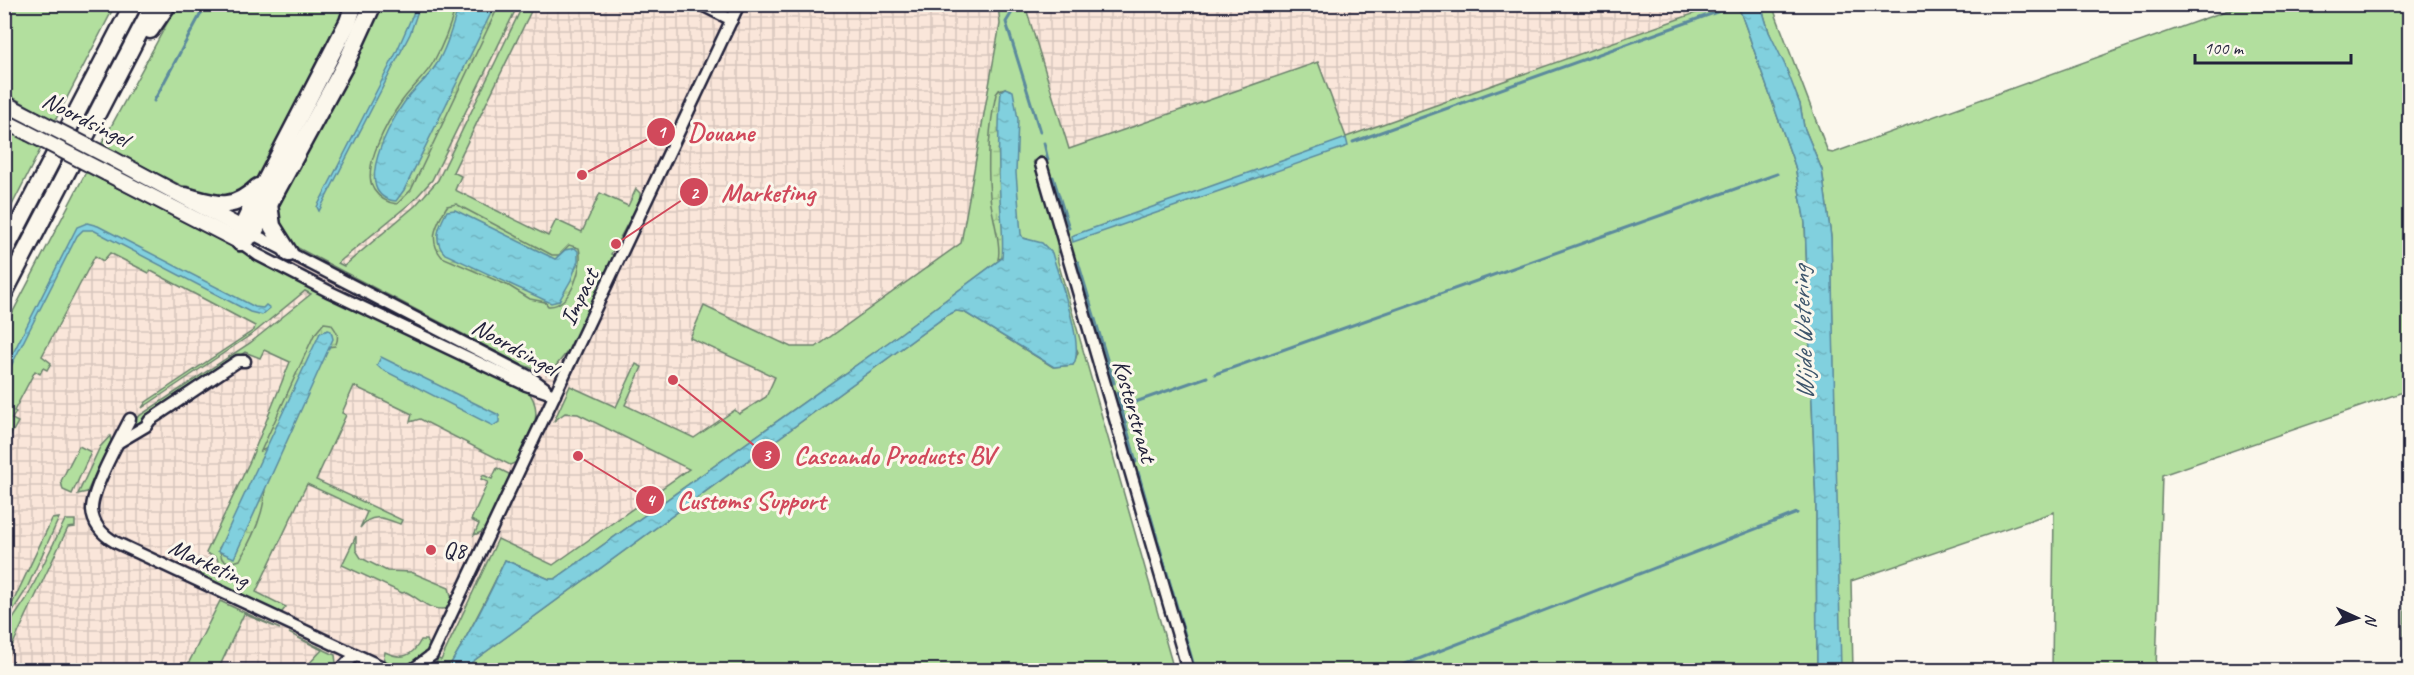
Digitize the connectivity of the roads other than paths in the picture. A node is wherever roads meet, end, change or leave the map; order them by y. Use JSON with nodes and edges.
{"nodes":[{"id":1,"x":133,"y":4,"type":"edge"},
{"id":2,"x":154,"y":4,"type":"edge"},
{"id":3,"x":168,"y":4,"type":"edge"},
{"id":4,"x":354,"y":4,"type":"edge"},
{"id":5,"x":373,"y":4,"type":"edge"},
{"id":6,"x":700,"y":4,"type":"edge"},
{"id":7,"x":739,"y":4,"type":"edge"},
{"id":8,"x":732,"y":20,"type":"junction"},
{"id":9,"x":112,"y":85,"type":"junction"},
{"id":10,"x":4,"y":103,"type":"edge"},
{"id":11,"x":4,"y":121,"type":"edge"},
{"id":12,"x":1041,"y":164,"type":"dead end"},
{"id":13,"x":263,"y":183,"type":"junction"},
{"id":14,"x":185,"y":196,"type":"junction"},
{"id":15,"x":269,"y":204,"type":"junction"},
{"id":16,"x":250,"y":236,"type":"junction"},
{"id":17,"x":4,"y":252,"type":"edge"},
{"id":18,"x":289,"y":253,"type":"junction"},
{"id":19,"x":4,"y":293,"type":"edge"},
{"id":20,"x":245,"y":361,"type":"dead end"},
{"id":21,"x":555,"y":395,"type":"junction"},
{"id":22,"x":130,"y":419,"type":"dead end"},
{"id":23,"x":119,"y":442,"type":"junction"},
{"id":24,"x":355,"y":655,"type":"junction"},
{"id":25,"x":340,"y":670,"type":"edge"},
{"id":26,"x":389,"y":670,"type":"edge"},
{"id":27,"x":412,"y":670,"type":"edge"},
{"id":28,"x":1188,"y":670,"type":"edge"}],
"edges":[{"from":1,"to":17,"type":"highway"},
{"from":2,"to":9,"type":"highway"},
{"from":3,"to":9,"type":"highway"},
{"from":4,"to":13,"type":"highway"},
{"from":5,"to":15,"type":"highway"},
{"from":6,"to":8,"type":"street"},
{"from":7,"to":8,"type":"street","name":"Impact"},
{"from":8,"to":21,"type":"street","name":"Impact"},
{"from":9,"to":19,"type":"highway"},
{"from":10,"to":14,"type":"main road","name":"Noordsingel","bridge":true},
{"from":11,"to":16,"type":"main road","name":"Noordsingel","bridge":true},
{"from":12,"to":28,"type":"street","name":"Kosterstraat"},
{"from":13,"to":14,"type":"highway"},
{"from":13,"to":16,"type":"highway"},
{"from":14,"to":16,"type":"main road","name":"Noordsingel"},
{"from":15,"to":16,"type":"highway"},
{"from":15,"to":18,"type":"highway"},
{"from":16,"to":18,"type":"street","name":"Noordsingel"},
{"from":16,"to":21,"type":"street","name":"Noordsingel"},
{"from":18,"to":21,"type":"street","name":"Noordsingel"},
{"from":20,"to":23,"type":"street"},
{"from":21,"to":27,"type":"street"},
{"from":22,"to":23,"type":"street","name":"Marketing"},
{"from":23,"to":24,"type":"street","name":"Marketing"},
{"from":24,"to":25,"type":"street"},
{"from":24,"to":26,"type":"street","name":"Marketing"}]}
